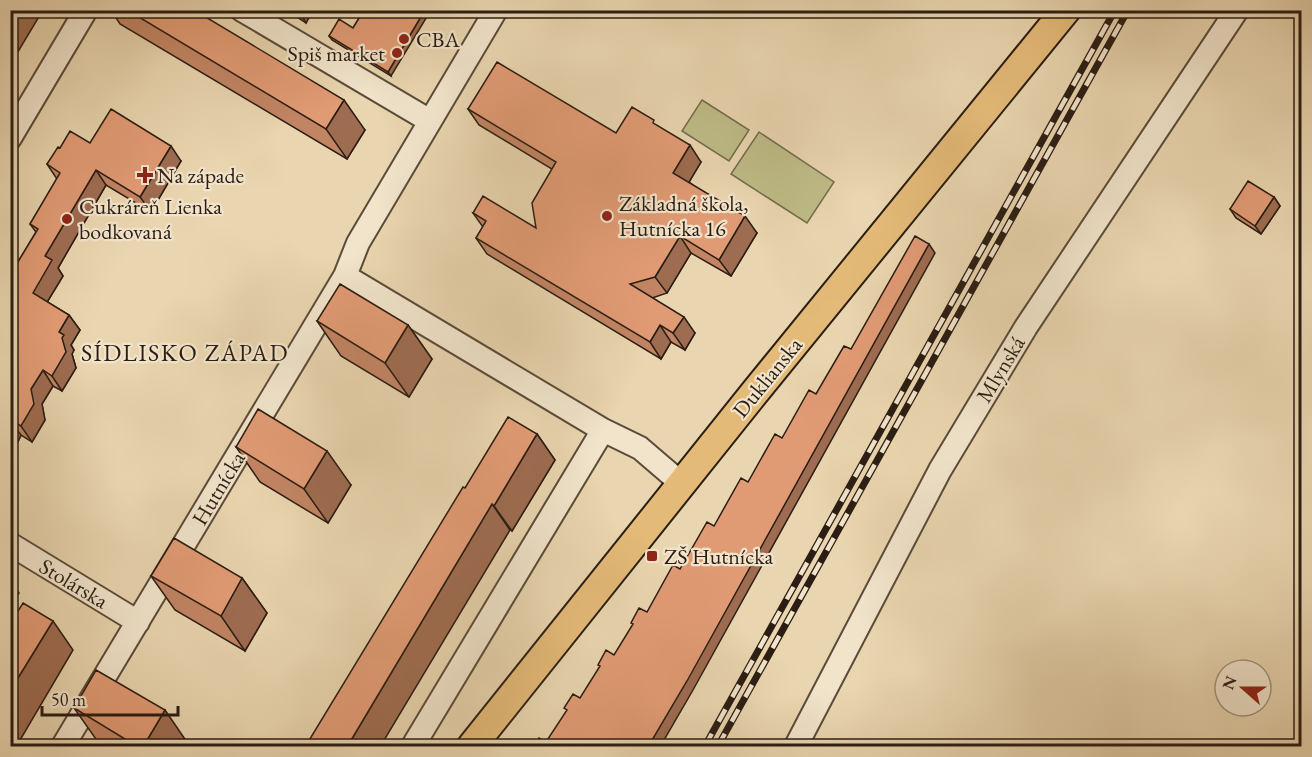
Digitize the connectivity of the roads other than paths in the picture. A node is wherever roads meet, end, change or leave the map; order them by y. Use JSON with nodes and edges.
{"nodes":[{"id":1,"x":86,"y":10,"type":"edge"},
{"id":2,"x":242,"y":10,"type":"edge"},
{"id":3,"x":496,"y":10,"type":"edge"},
{"id":4,"x":1066,"y":10,"type":"edge"},
{"id":5,"x":1237,"y":10,"type":"edge"},
{"id":6,"x":430,"y":121,"type":"junction"},
{"id":7,"x":10,"y":138,"type":"edge"},
{"id":8,"x":345,"y":276,"type":"junction"},
{"id":9,"x":603,"y":430,"type":"junction"},
{"id":10,"x":682,"y":484,"type":"junction"},
{"id":11,"x":10,"y":544,"type":"edge"},
{"id":12,"x":138,"y":622,"type":"junction"},
{"id":13,"x":63,"y":747,"type":"edge"},
{"id":14,"x":413,"y":747,"type":"edge"},
{"id":15,"x":472,"y":747,"type":"edge"},
{"id":16,"x":796,"y":747,"type":"edge"}],
"edges":[{"from":1,"to":7,"type":"street"},
{"from":2,"to":6,"type":"street"},
{"from":3,"to":6,"type":"street","name":"Hutnícka"},
{"from":4,"to":10,"type":"main road","name":"Duklianska"},
{"from":5,"to":16,"type":"street","name":"Mlynská"},
{"from":6,"to":8,"type":"street","name":"Hutnícka"},
{"from":8,"to":9,"type":"street"},
{"from":8,"to":12,"type":"street","name":"Hutnícka"},
{"from":9,"to":10,"type":"street"},
{"from":9,"to":14,"type":"street"},
{"from":10,"to":15,"type":"main road","name":"Duklianska"},
{"from":11,"to":12,"type":"street","name":"Stolárska"},
{"from":12,"to":13,"type":"street","name":"Hutnícka"}]}
